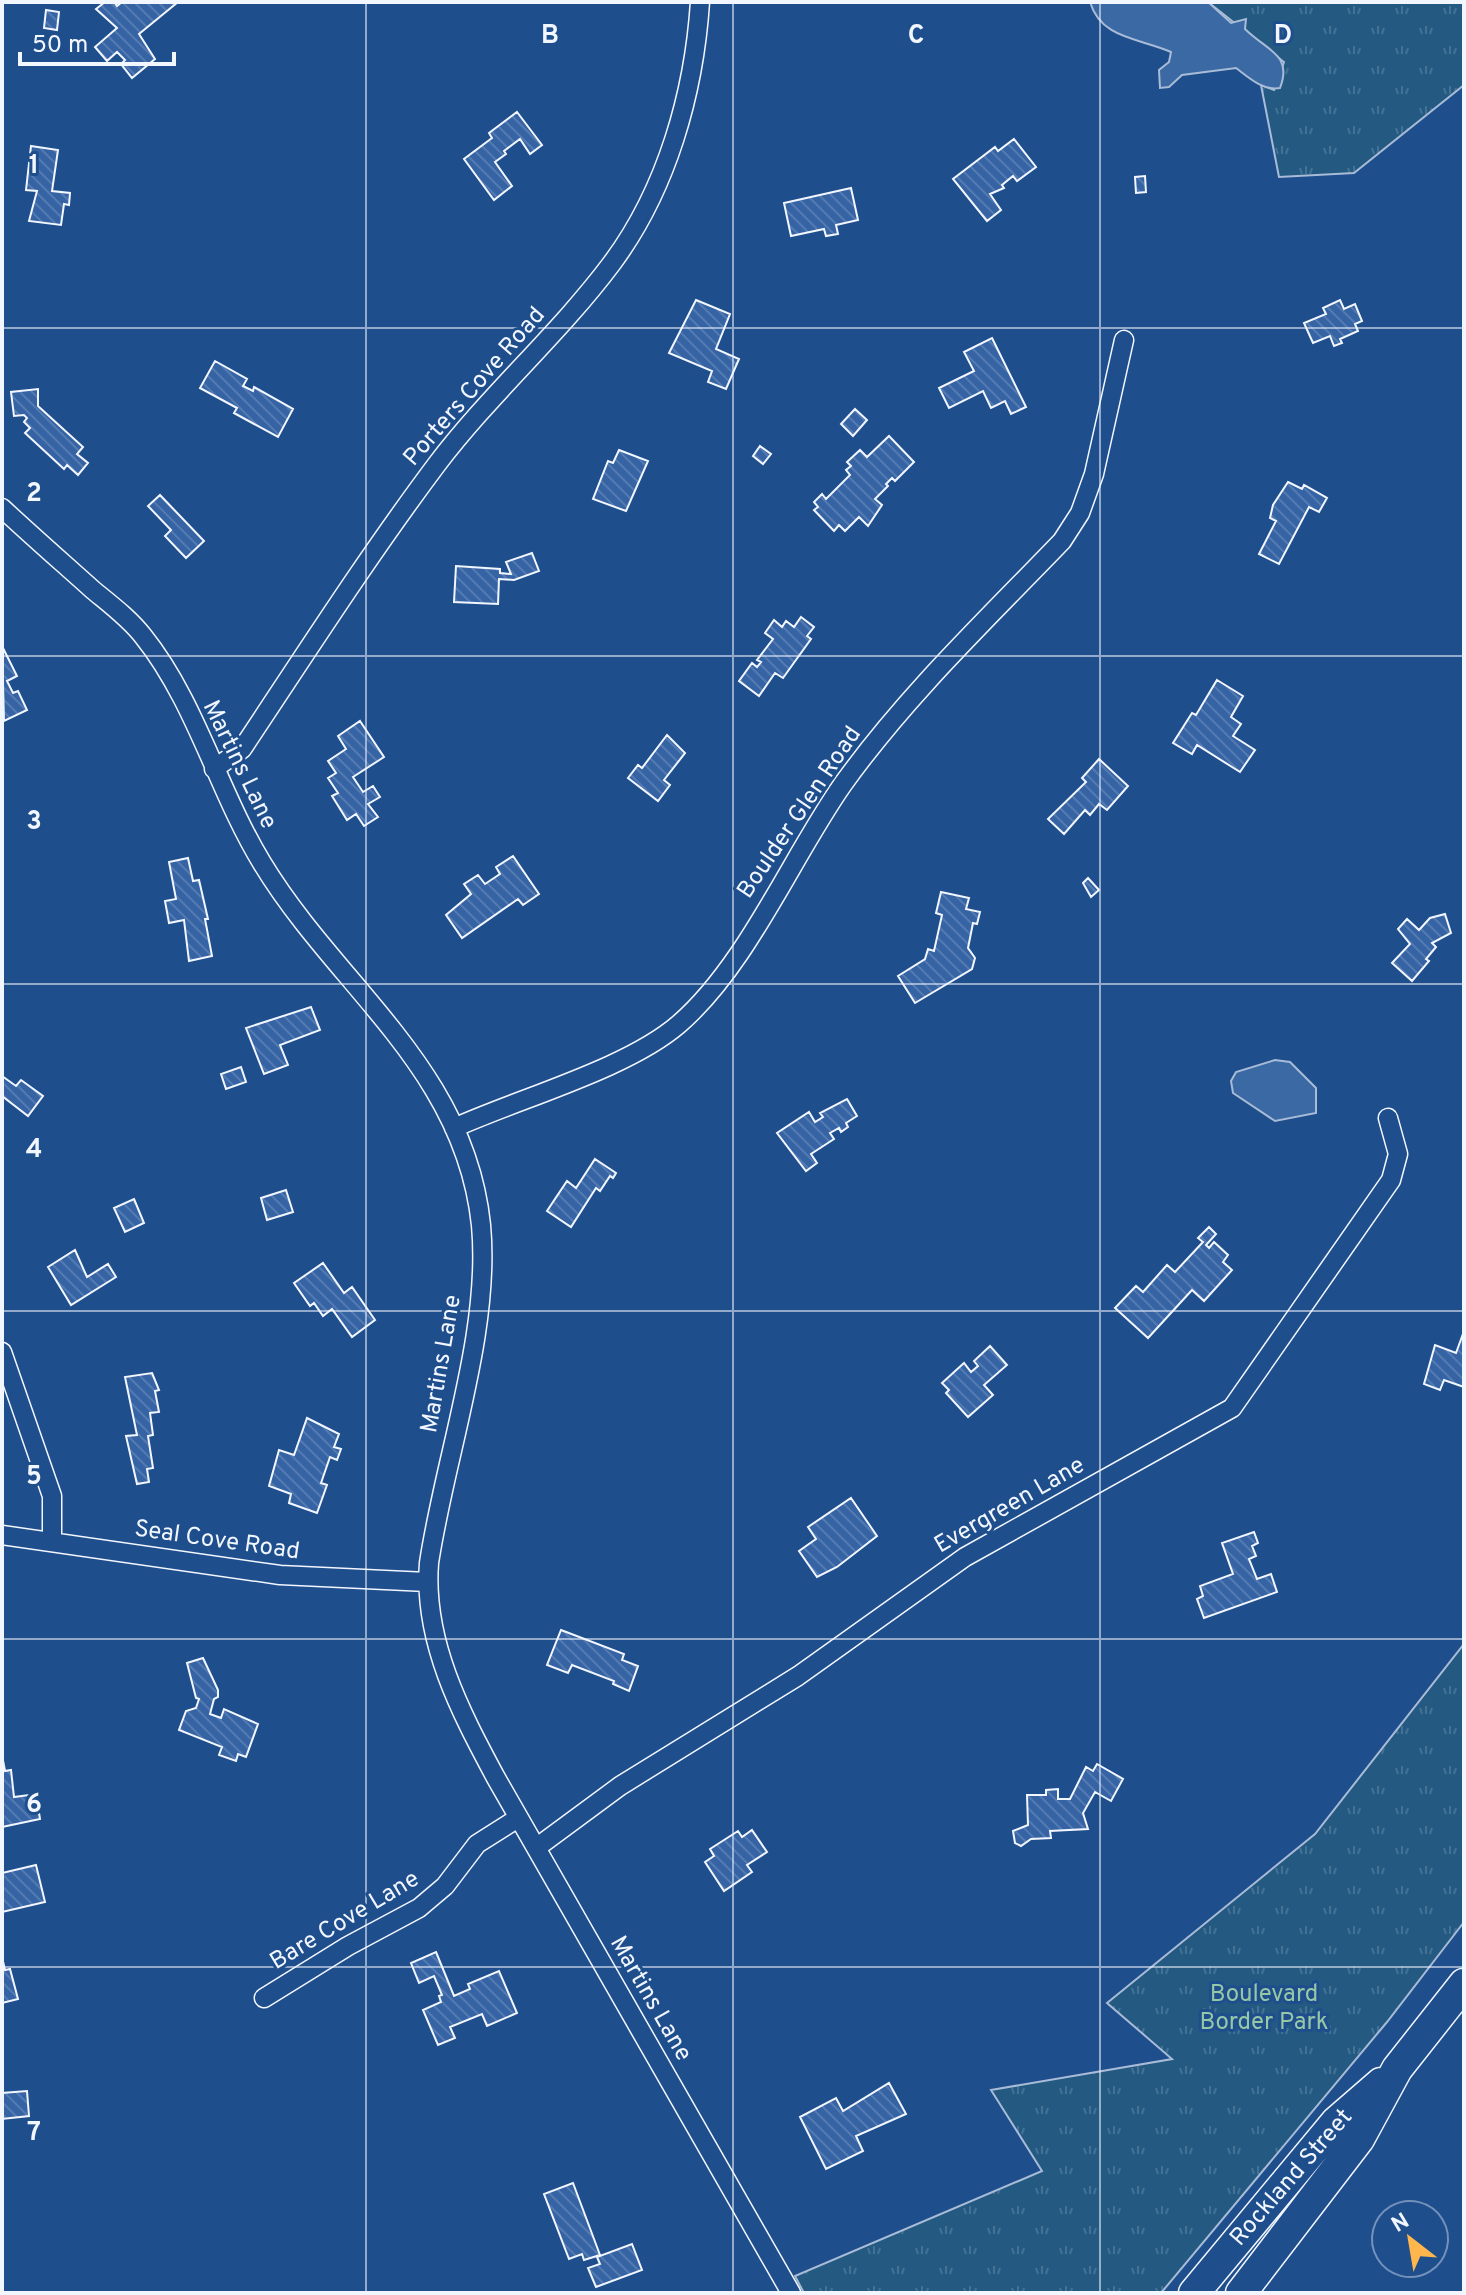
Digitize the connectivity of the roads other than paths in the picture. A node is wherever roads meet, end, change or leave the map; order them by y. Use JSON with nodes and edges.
{"nodes":[{"id":1,"x":700,"y":2,"type":"edge"},
{"id":2,"x":1124,"y":340,"type":"dead end"},
{"id":3,"x":5,"y":517,"type":"edge"},
{"id":4,"x":214,"y":769,"type":"junction"},
{"id":5,"x":1388,"y":1118,"type":"dead end"},
{"id":6,"x":454,"y":1128,"type":"junction"},
{"id":7,"x":2,"y":1352,"type":"edge"},
{"id":8,"x":2,"y":1535,"type":"edge"},
{"id":9,"x":52,"y":1542,"type":"junction"},
{"id":10,"x":427,"y":1582,"type":"junction"},
{"id":11,"x":518,"y":1818,"type":"junction"},
{"id":12,"x":536,"y":1848,"type":"junction"},
{"id":13,"x":1464,"y":1984,"type":"edge"},
{"id":14,"x":264,"y":1998,"type":"dead end"},
{"id":15,"x":1397,"y":2069,"type":"junction"},
{"id":16,"x":791,"y":2293,"type":"edge"},
{"id":17,"x":1194,"y":2293,"type":"edge"},
{"id":18,"x":1241,"y":2293,"type":"edge"}],
"edges":[{"from":1,"to":4,"type":"street","name":"Porters Cove Road"},
{"from":2,"to":6,"type":"street","name":"Boulder Glen Road"},
{"from":3,"to":4,"type":"street","name":"Martins Lane"},
{"from":4,"to":6,"type":"street","name":"Martins Lane"},
{"from":5,"to":12,"type":"street","name":"Evergreen Lane"},
{"from":6,"to":10,"type":"street","name":"Martins Lane"},
{"from":7,"to":9,"type":"street"},
{"from":8,"to":9,"type":"street","name":"Seal Cove Road"},
{"from":9,"to":10,"type":"street","name":"Seal Cove Road"},
{"from":10,"to":11,"type":"street","name":"Martins Lane"},
{"from":11,"to":12,"type":"street","name":"Martins Lane"},
{"from":11,"to":14,"type":"street","name":"Bare Cove Lane"},
{"from":12,"to":16,"type":"street","name":"Martins Lane"},
{"from":13,"to":15,"type":"main road","name":"Rockland Street"},
{"from":15,"to":17,"type":"main road","name":"Rockland Street"},
{"from":15,"to":18,"type":"main road","name":"Rockland Street"}]}
